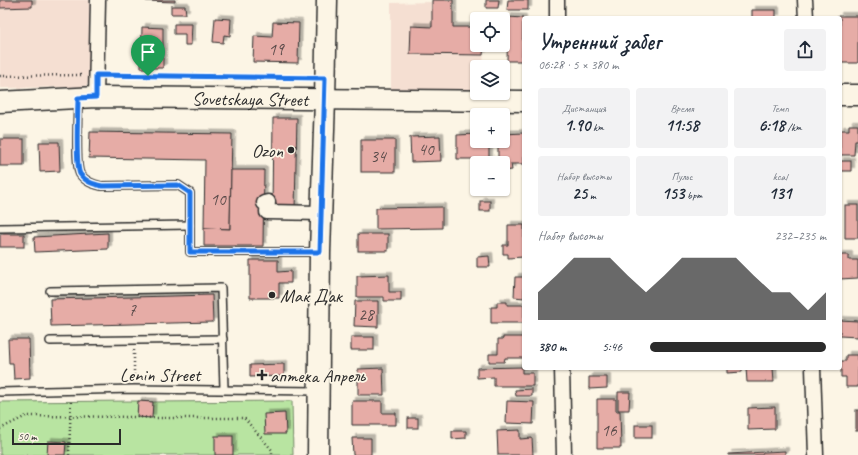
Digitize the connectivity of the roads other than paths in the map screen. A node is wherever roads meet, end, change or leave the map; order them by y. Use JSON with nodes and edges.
{"nodes":[{"id":1,"x":98,"y":0,"type":"edge"},
{"id":2,"x":327,"y":0,"type":"edge"},
{"id":3,"x":557,"y":0,"type":"edge"},
{"id":4,"x":805,"y":0,"type":"edge"},
{"id":5,"x":556,"y":16,"type":"edge"},
{"id":6,"x":806,"y":16,"type":"edge"},
{"id":7,"x":842,"y":95,"type":"edge"},
{"id":8,"x":858,"y":95,"type":"edge"},
{"id":9,"x":87,"y":98,"type":"junction"},
{"id":10,"x":325,"y":99,"type":"junction"},
{"id":11,"x":522,"y":101,"type":"edge"},
{"id":12,"x":0,"y":102,"type":"edge"},
{"id":13,"x":264,"y":203,"type":"dead end"},
{"id":14,"x":322,"y":213,"type":"junction"},
{"id":15,"x":190,"y":225,"type":"junction"},
{"id":16,"x":0,"y":228,"type":"edge"},
{"id":17,"x":320,"y":252,"type":"junction"},
{"id":18,"x":50,"y":291,"type":"dead end"},
{"id":19,"x":223,"y":339,"type":"junction"},
{"id":20,"x":50,"y":341,"type":"dead end"},
{"id":21,"x":562,"y":370,"type":"edge"},
{"id":22,"x":813,"y":370,"type":"edge"},
{"id":23,"x":224,"y":389,"type":"junction"},
{"id":24,"x":319,"y":391,"type":"junction"},
{"id":25,"x":0,"y":392,"type":"edge"},
{"id":26,"x":318,"y":455,"type":"edge"},
{"id":27,"x":564,"y":455,"type":"edge"},
{"id":28,"x":816,"y":455,"type":"edge"}],
"edges":[{"from":1,"to":9,"type":"street"},
{"from":2,"to":10,"type":"street"},
{"from":3,"to":5,"type":"street"},
{"from":4,"to":6,"type":"street"},
{"from":7,"to":8,"type":"street"},
{"from":9,"to":10,"type":"street","name":"Sovetskaya Street"},
{"from":9,"to":12,"type":"street","name":"Sovetskaya Street"},
{"from":9,"to":15,"type":"lane"},
{"from":10,"to":11,"type":"street","name":"Sovetskaya Street"},
{"from":10,"to":14,"type":"street"},
{"from":13,"to":14,"type":"street"},
{"from":14,"to":17,"type":"street"},
{"from":15,"to":16,"type":"lane"},
{"from":15,"to":17,"type":"lane"},
{"from":17,"to":24,"type":"street"},
{"from":18,"to":19,"type":"lane"},
{"from":19,"to":20,"type":"lane"},
{"from":19,"to":23,"type":"lane"},
{"from":21,"to":27,"type":"street"},
{"from":22,"to":28,"type":"street"},
{"from":23,"to":24,"type":"lane","name":"Lenin Street"},
{"from":23,"to":25,"type":"lane","name":"Lenin Street"},
{"from":24,"to":26,"type":"street"}]}
